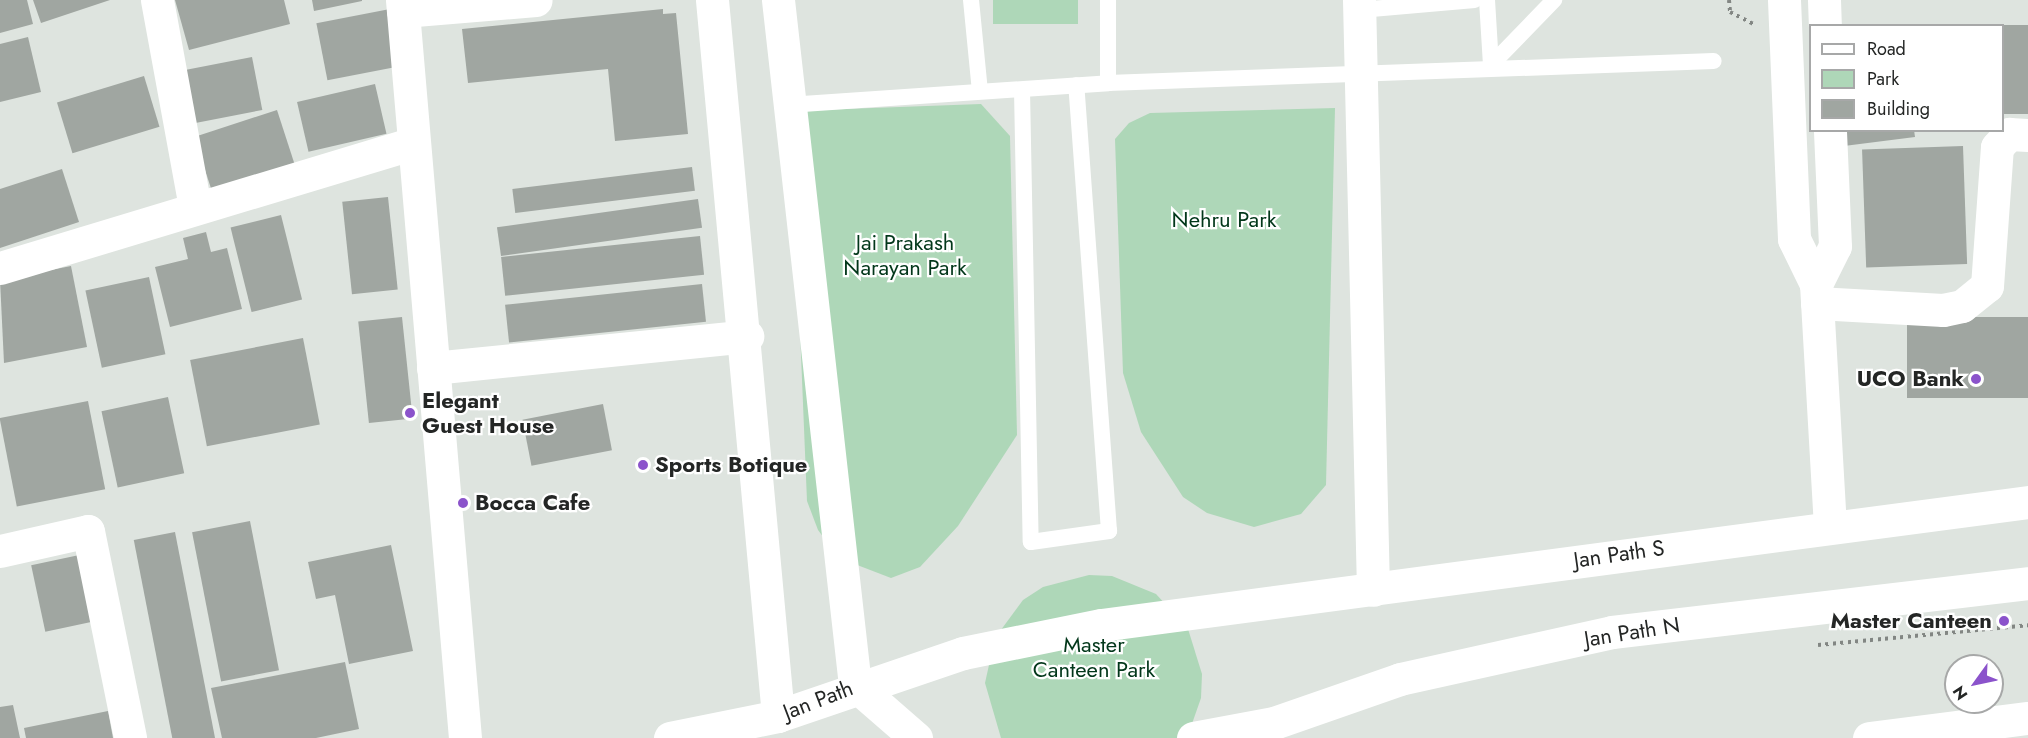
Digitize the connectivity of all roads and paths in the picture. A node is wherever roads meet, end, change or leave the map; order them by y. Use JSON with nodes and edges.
{"nodes":[{"id":1,"x":156,"y":0,"type":"edge"},
{"id":2,"x":536,"y":0,"type":"edge"},
{"id":3,"x":712,"y":0,"type":"edge"},
{"id":4,"x":778,"y":0,"type":"edge"},
{"id":5,"x":970,"y":0,"type":"edge"},
{"id":6,"x":1108,"y":0,"type":"edge"},
{"id":7,"x":1475,"y":0,"type":"edge"},
{"id":8,"x":1487,"y":0,"type":"edge"},
{"id":9,"x":1554,"y":0,"type":"edge"},
{"id":10,"x":1784,"y":0,"type":"edge"},
{"id":11,"x":1824,"y":0,"type":"edge"},
{"id":12,"x":1359,"y":5,"type":"edge"},
{"id":13,"x":402,"y":6,"type":"edge"},
{"id":14,"x":1825,"y":24,"type":"edge"},
{"id":15,"x":1714,"y":61,"type":"dead end"},
{"id":16,"x":1491,"y":65,"type":"junction"},
{"id":17,"x":1362,"y":72,"type":"junction"},
{"id":18,"x":1108,"y":83,"type":"junction"},
{"id":19,"x":1076,"y":85,"type":"junction"},
{"id":20,"x":1022,"y":90,"type":"junction"},
{"id":21,"x":980,"y":91,"type":"junction"},
{"id":22,"x":788,"y":105,"type":"junction"},
{"id":23,"x":1830,"y":132,"type":"edge"},
{"id":24,"x":2028,"y":135,"type":"edge"},
{"id":25,"x":414,"y":143,"type":"junction"},
{"id":26,"x":195,"y":208,"type":"junction"},
{"id":27,"x":0,"y":268,"type":"edge"},
{"id":28,"x":1816,"y":294,"type":"junction"},
{"id":29,"x":747,"y":336,"type":"junction"},
{"id":30,"x":433,"y":368,"type":"junction"},
{"id":31,"x":2028,"y":502,"type":"edge"},
{"id":32,"x":1830,"y":527,"type":"junction"},
{"id":33,"x":1,"y":546,"type":"edge"},
{"id":34,"x":2028,"y":583,"type":"edge"},
{"id":35,"x":1372,"y":590,"type":"junction"},
{"id":36,"x":1209,"y":607,"type":"joint"},
{"id":37,"x":2028,"y":625,"type":"edge"},
{"id":38,"x":1818,"y":645,"type":"dead end"},
{"id":39,"x":855,"y":686,"type":"junction"},
{"id":40,"x":2028,"y":718,"type":"edge"},
{"id":41,"x":788,"y":727,"type":"edge"},
{"id":42,"x":1261,"y":732,"type":"edge"},
{"id":43,"x":130,"y":738,"type":"edge"},
{"id":44,"x":465,"y":738,"type":"edge"},
{"id":45,"x":670,"y":738,"type":"edge"},
{"id":46,"x":916,"y":738,"type":"edge"},
{"id":47,"x":1193,"y":738,"type":"edge"},
{"id":48,"x":1869,"y":738,"type":"edge"}],
"edges":[{"from":1,"to":26,"type":"street"},
{"from":2,"to":13,"type":"street"},
{"from":3,"to":29,"type":"street"},
{"from":4,"to":22,"type":"street"},
{"from":5,"to":21,"type":"lane"},
{"from":6,"to":18,"type":"lane"},
{"from":7,"to":12,"type":"lane"},
{"from":8,"to":16,"type":"lane"},
{"from":9,"to":16,"type":"lane"},
{"from":10,"to":28,"type":"street"},
{"from":11,"to":14,"type":"street"},
{"from":12,"to":17,"type":"street"},
{"from":13,"to":25,"type":"street"},
{"from":15,"to":16,"type":"lane"},
{"from":16,"to":17,"type":"lane"},
{"from":17,"to":18,"type":"lane"},
{"from":17,"to":35,"type":"street"},
{"from":18,"to":19,"type":"lane"},
{"from":19,"to":20,"type":"lane"},
{"from":19,"to":20,"type":"lane"},
{"from":20,"to":21,"type":"lane"},
{"from":21,"to":22,"type":"lane"},
{"from":22,"to":39,"type":"street"},
{"from":23,"to":28,"type":"street"},
{"from":24,"to":28,"type":"street"},
{"from":25,"to":26,"type":"street"},
{"from":25,"to":30,"type":"street"},
{"from":26,"to":27,"type":"street"},
{"from":28,"to":32,"type":"street"},
{"from":29,"to":30,"type":"street"},
{"from":29,"to":41,"type":"street"},
{"from":30,"to":44,"type":"street"},
{"from":31,"to":32,"type":"street","name":"Jan Path S"},
{"from":32,"to":35,"type":"street","name":"Jan Path S"},
{"from":33,"to":43,"type":"street"},
{"from":34,"to":42,"type":"street","name":"Jan Path N"},
{"from":35,"to":36,"type":"street","name":"Jan Path S"},
{"from":36,"to":39,"type":"street","name":"Jan Path"},
{"from":37,"to":38,"type":"path"},
{"from":39,"to":41,"type":"street","name":"Jan Path"},
{"from":39,"to":46,"type":"street"},
{"from":40,"to":48,"type":"street"},
{"from":41,"to":45,"type":"street","name":"Jan Path"},
{"from":42,"to":47,"type":"street","name":"Jan Path N"}]}
